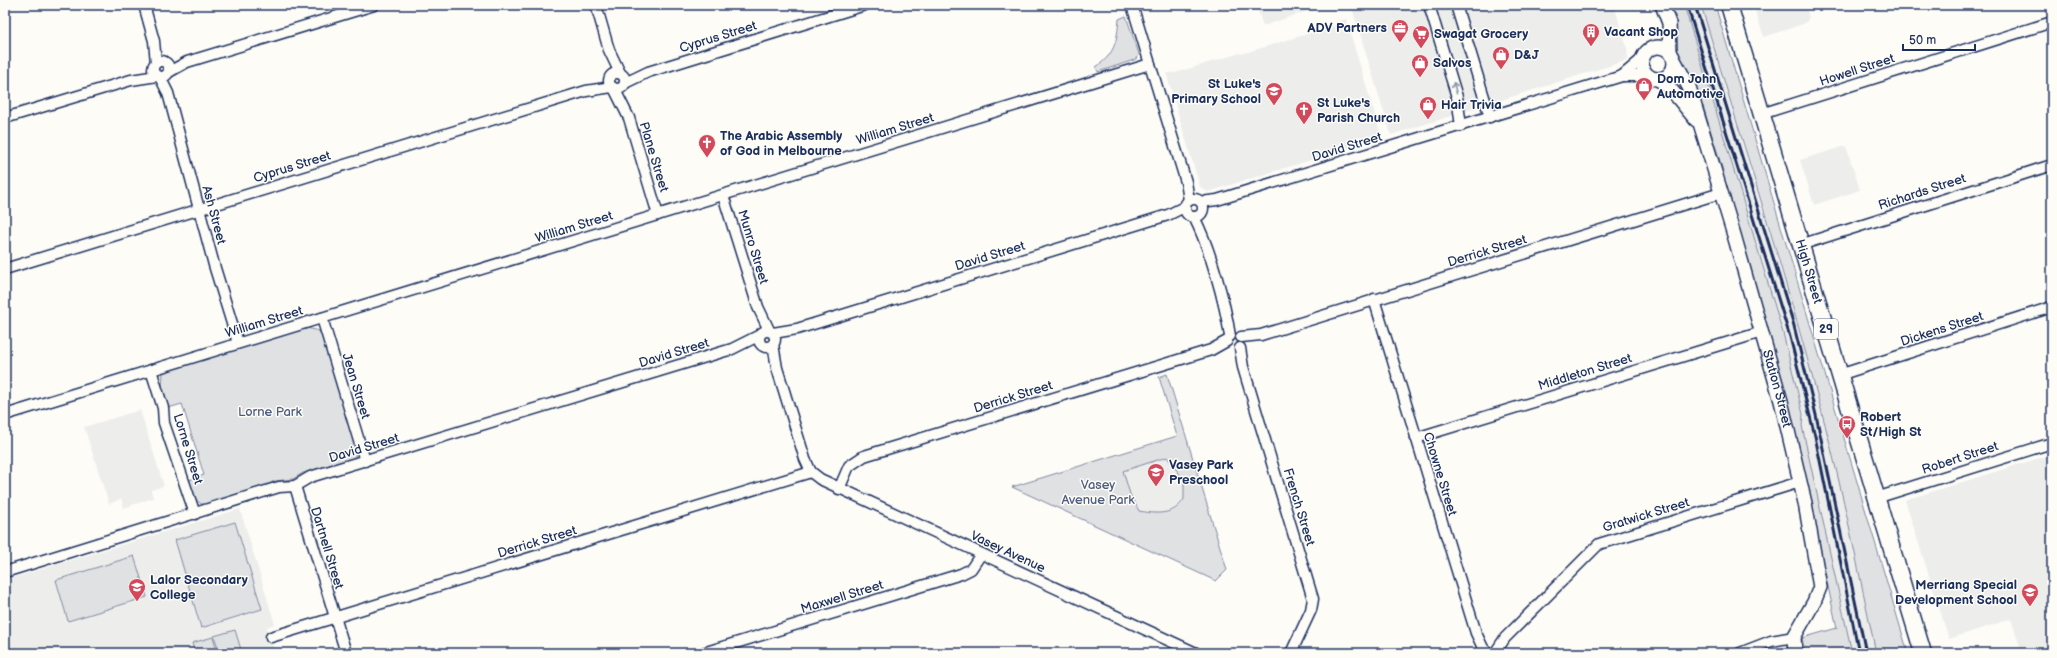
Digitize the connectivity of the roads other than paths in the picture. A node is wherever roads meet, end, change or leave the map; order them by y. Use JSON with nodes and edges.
{"nodes":[{"id":1,"x":144,"y":5,"type":"edge"},
{"id":2,"x":374,"y":5,"type":"edge"},
{"id":3,"x":596,"y":5,"type":"edge"},
{"id":4,"x":865,"y":5,"type":"edge"},
{"id":5,"x":1132,"y":5,"type":"edge"},
{"id":6,"x":1429,"y":5,"type":"edge"},
{"id":7,"x":1456,"y":5,"type":"edge"},
{"id":8,"x":1729,"y":5,"type":"edge"},
{"id":9,"x":1663,"y":8,"type":"edge"},
{"id":10,"x":2052,"y":22,"type":"edge"},
{"id":11,"x":1652,"y":47,"type":"junction"},
{"id":12,"x":1672,"y":56,"type":"junction"},
{"id":13,"x":1642,"y":59,"type":"junction"},
{"id":14,"x":1150,"y":64,"type":"junction"},
{"id":15,"x":162,"y":70,"type":"junction"},
{"id":16,"x":1622,"y":76,"type":"junction"},
{"id":17,"x":1653,"y":78,"type":"junction"},
{"id":18,"x":617,"y":81,"type":"junction"},
{"id":19,"x":1761,"y":114,"type":"junction"},
{"id":20,"x":1490,"y":117,"type":"junction"},
{"id":21,"x":5,"y":118,"type":"edge"},
{"id":22,"x":1699,"y":124,"type":"junction"},
{"id":23,"x":1461,"y":126,"type":"junction"},
{"id":24,"x":2052,"y":165,"type":"edge"},
{"id":25,"x":1721,"y":193,"type":"junction"},
{"id":26,"x":723,"y":195,"type":"junction"},
{"id":27,"x":1194,"y":208,"type":"junction"},
{"id":28,"x":199,"y":209,"type":"junction"},
{"id":29,"x":658,"y":215,"type":"junction"},
{"id":30,"x":1800,"y":245,"type":"junction"},
{"id":31,"x":5,"y":269,"type":"edge"},
{"id":32,"x":1374,"y":299,"type":"junction"},
{"id":33,"x":2052,"y":307,"type":"edge"},
{"id":34,"x":322,"y":318,"type":"junction"},
{"id":35,"x":1762,"y":332,"type":"junction"},
{"id":36,"x":768,"y":339,"type":"junction"},
{"id":37,"x":1235,"y":343,"type":"junction"},
{"id":38,"x":238,"y":344,"type":"junction"},
{"id":39,"x":151,"y":370,"type":"junction"},
{"id":40,"x":1839,"y":375,"type":"junction"},
{"id":41,"x":5,"y":415,"type":"edge"},
{"id":42,"x":1416,"y":438,"type":"junction"},
{"id":43,"x":2052,"y":443,"type":"edge"},
{"id":44,"x":365,"y":461,"type":"junction"},
{"id":45,"x":811,"y":472,"type":"junction"},
{"id":46,"x":1800,"y":482,"type":"junction"},
{"id":47,"x":295,"y":486,"type":"junction"},
{"id":48,"x":839,"y":489,"type":"junction"},
{"id":49,"x":1876,"y":498,"type":"junction"},
{"id":50,"x":195,"y":514,"type":"junction"},
{"id":51,"x":981,"y":554,"type":"junction"},
{"id":52,"x":5,"y":572,"type":"edge"},
{"id":53,"x":335,"y":617,"type":"junction"},
{"id":54,"x":271,"y":637,"type":"dead end"},
{"id":55,"x":1794,"y":637,"type":"junction"},
{"id":56,"x":346,"y":653,"type":"edge"},
{"id":57,"x":703,"y":653,"type":"edge"},
{"id":58,"x":1196,"y":653,"type":"edge"},
{"id":59,"x":1291,"y":653,"type":"edge"},
{"id":60,"x":1488,"y":653,"type":"edge"},
{"id":61,"x":1495,"y":653,"type":"edge"},
{"id":62,"x":1740,"y":653,"type":"edge"},
{"id":63,"x":1795,"y":653,"type":"edge"},
{"id":64,"x":1922,"y":653,"type":"edge"}],
"edges":[{"from":1,"to":15,"type":"street","name":"Ash Street"},
{"from":2,"to":15,"type":"street"},
{"from":3,"to":18,"type":"street","name":"Plane Street"},
{"from":4,"to":18,"type":"street","name":"Cyprus Street"},
{"from":5,"to":14,"type":"street","name":"French Street"},
{"from":23,"to":6,"type":"street","one_way":true},
{"from":7,"to":20,"type":"street"},
{"from":8,"to":19,"type":"main road","name":"High Street","number":"29"},
{"from":9,"to":11,"type":"street","name":"Station Street"},
{"from":9,"to":12,"type":"street","name":"Station Street"},
{"from":10,"to":19,"type":"street","name":"Howell Street"},
{"from":11,"to":12,"type":"street"},
{"from":11,"to":13,"type":"street"},
{"from":12,"to":17,"type":"street"},
{"from":12,"to":22,"type":"street","name":"Station Street"},
{"from":13,"to":16,"type":"street","name":"David Street"},
{"from":13,"to":17,"type":"street"},
{"from":14,"to":26,"type":"street","name":"William Street"},
{"from":14,"to":27,"type":"street","name":"French Street"},
{"from":15,"to":21,"type":"street"},
{"from":15,"to":28,"type":"street","name":"Ash Street"},
{"from":16,"to":17,"type":"street","name":"David Street"},
{"from":16,"to":20,"type":"street","name":"David Street"},
{"from":17,"to":22,"type":"street","name":"Station Street"},
{"from":18,"to":28,"type":"street","name":"Cyprus Street"},
{"from":18,"to":29,"type":"street","name":"Plane Street"},
{"from":19,"to":30,"type":"main road","name":"High Street","number":"29"},
{"from":20,"to":23,"type":"street","name":"David Street"},
{"from":22,"to":25,"type":"street","name":"Station Street"},
{"from":23,"to":27,"type":"street","name":"David Street"},
{"from":24,"to":30,"type":"street","name":"Richards Street"},
{"from":25,"to":32,"type":"street","name":"Derrick Street"},
{"from":25,"to":35,"type":"street","name":"Station Street"},
{"from":26,"to":29,"type":"street","name":"William Street"},
{"from":26,"to":36,"type":"street","name":"Munro Street"},
{"from":27,"to":36,"type":"street","name":"David Street"},
{"from":27,"to":37,"type":"street","name":"French Street"},
{"from":28,"to":31,"type":"street","name":"Cyprus Street"},
{"from":28,"to":38,"type":"street","name":"Ash Street"},
{"from":29,"to":34,"type":"street","name":"William Street"},
{"from":30,"to":40,"type":"main road","name":"High Street","number":"29"},
{"from":32,"to":37,"type":"street","name":"Derrick Street"},
{"from":32,"to":42,"type":"street","name":"Chowne Street"},
{"from":33,"to":40,"type":"street","name":"Dickens Street"},
{"from":34,"to":38,"type":"street","name":"William Street"},
{"from":34,"to":44,"type":"street","name":"Jean Street"},
{"from":35,"to":42,"type":"street","name":"Middleton Street"},
{"from":35,"to":46,"type":"street","name":"Station Street"},
{"from":36,"to":44,"type":"street","name":"David Street"},
{"from":36,"to":45,"type":"street","name":"Munro Street"},
{"from":37,"to":48,"type":"street","name":"Derrick Street"},
{"from":37,"to":59,"type":"street","name":"French Street"},
{"from":38,"to":39,"type":"street","name":"William Street"},
{"from":39,"to":41,"type":"street","name":"William Street"},
{"from":39,"to":50,"type":"street","name":"Lorne Street"},
{"from":40,"to":49,"type":"main road","name":"High Street","number":"29"},
{"from":42,"to":60,"type":"street","name":"Chowne Street"},
{"from":43,"to":49,"type":"street","name":"Robert Street"},
{"from":44,"to":47,"type":"street","name":"David Street"},
{"from":45,"to":48,"type":"street","name":"Vasey Avenue"},
{"from":45,"to":53,"type":"street","name":"Derrick Street"},
{"from":46,"to":55,"type":"street","name":"Station Street"},
{"from":46,"to":61,"type":"street","name":"Gratwick Street"},
{"from":47,"to":50,"type":"street","name":"David Street"},
{"from":47,"to":53,"type":"street","name":"Dartnell Street"},
{"from":48,"to":51,"type":"street","name":"Vasey Avenue"},
{"from":49,"to":64,"type":"main road","name":"High Street","number":"29"},
{"from":50,"to":52,"type":"street","name":"David Street"},
{"from":51,"to":57,"type":"street","name":"Maxwell Street"},
{"from":51,"to":58,"type":"street","name":"Vasey Avenue"},
{"from":53,"to":54,"type":"street","name":"Derrick Street"},
{"from":53,"to":56,"type":"street","name":"Dartnell Street"},
{"from":55,"to":62,"type":"street"},
{"from":55,"to":63,"type":"street"}]}
